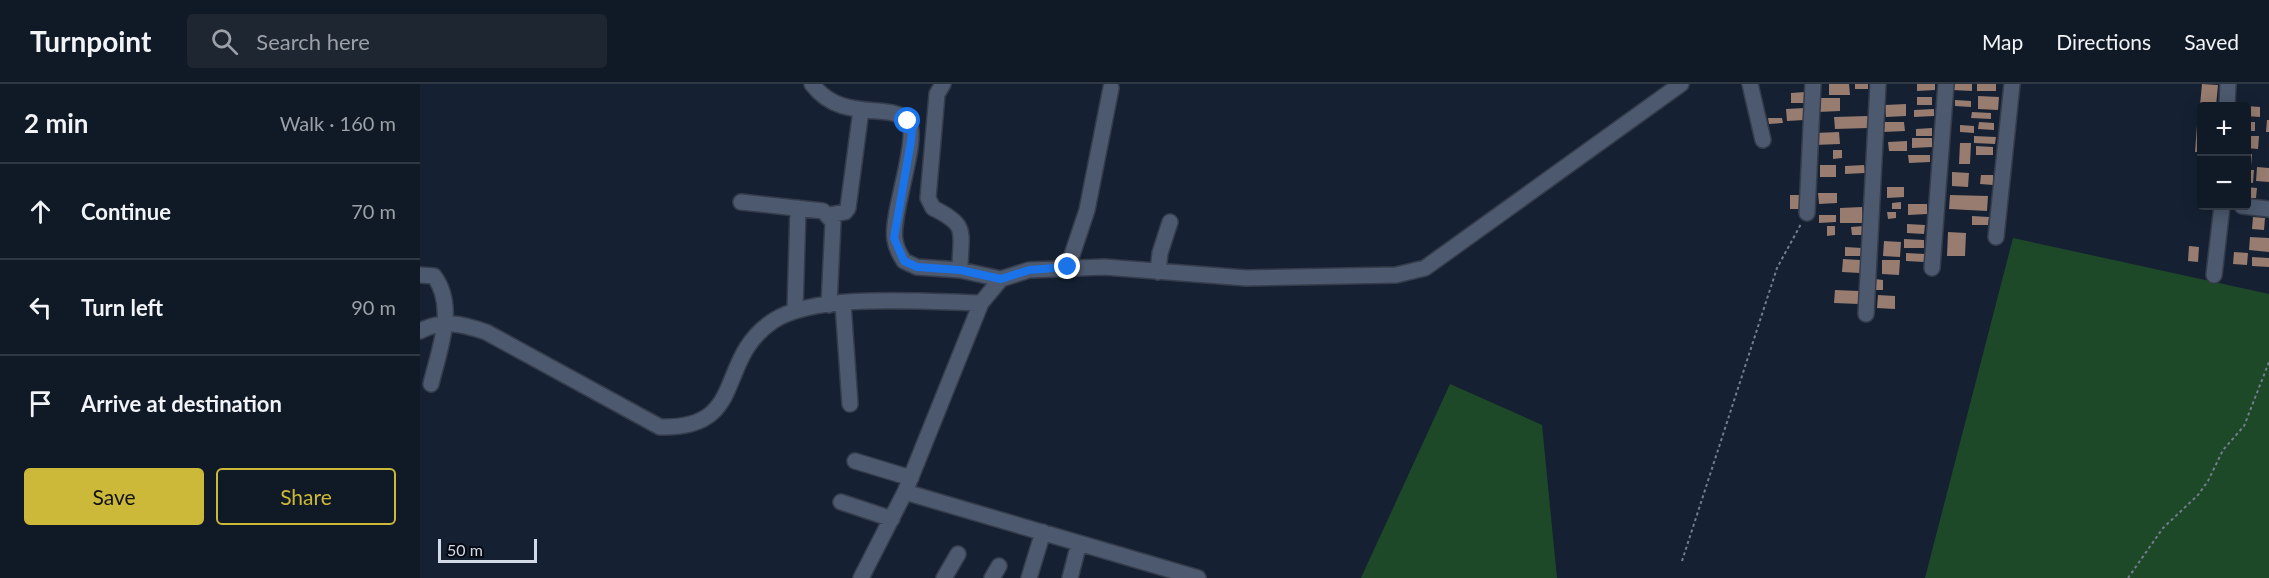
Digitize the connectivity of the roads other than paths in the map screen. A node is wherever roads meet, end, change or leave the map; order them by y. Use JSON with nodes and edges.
{"nodes":[{"id":1,"x":812,"y":84,"type":"edge"},
{"id":2,"x":943,"y":84,"type":"edge"},
{"id":3,"x":1682,"y":84,"type":"edge"},
{"id":4,"x":1750,"y":84,"type":"edge"},
{"id":5,"x":1813,"y":84,"type":"edge"},
{"id":6,"x":1878,"y":84,"type":"edge"},
{"id":7,"x":1946,"y":84,"type":"edge"},
{"id":8,"x":2012,"y":84,"type":"edge"},
{"id":9,"x":2228,"y":84,"type":"edge"},
{"id":10,"x":1111,"y":88,"type":"dead end"},
{"id":11,"x":1665,"y":90,"type":"edge"},
{"id":12,"x":2227,"y":102,"type":"edge"},
{"id":13,"x":861,"y":111,"type":"junction"},
{"id":14,"x":1762,"y":140,"type":"dead end"},
{"id":15,"x":741,"y":202,"type":"dead end"},
{"id":16,"x":2251,"y":207,"type":"edge"},
{"id":17,"x":798,"y":208,"type":"junction"},
{"id":18,"x":2269,"y":208,"type":"edge"},
{"id":19,"x":2222,"y":210,"type":"edge"},
{"id":20,"x":1807,"y":213,"type":"road end"},
{"id":21,"x":829,"y":215,"type":"junction"},
{"id":22,"x":1170,"y":222,"type":"dead end"},
{"id":23,"x":1996,"y":237,"type":"dead end"},
{"id":24,"x":1068,"y":267,"type":"junction"},
{"id":25,"x":1932,"y":268,"type":"dead end"},
{"id":26,"x":960,"y":270,"type":"junction"},
{"id":27,"x":1158,"y":272,"type":"junction"},
{"id":28,"x":420,"y":275,"type":"edge"},
{"id":29,"x":2214,"y":275,"type":"dead end"},
{"id":30,"x":1001,"y":279,"type":"junction"},
{"id":31,"x":981,"y":303,"type":"junction"},
{"id":32,"x":836,"y":304,"type":"junction"},
{"id":33,"x":795,"y":310,"type":"junction"},
{"id":34,"x":1866,"y":314,"type":"dead end"},
{"id":35,"x":445,"y":323,"type":"junction"},
{"id":36,"x":420,"y":331,"type":"edge"},
{"id":37,"x":431,"y":384,"type":"dead end"},
{"id":38,"x":850,"y":404,"type":"dead end"},
{"id":39,"x":855,"y":461,"type":"dead end"},
{"id":40,"x":908,"y":485,"type":"junction"},
{"id":41,"x":841,"y":502,"type":"dead end"},
{"id":42,"x":892,"y":519,"type":"junction"},
{"id":43,"x":1043,"y":532,"type":"junction"},
{"id":44,"x":1079,"y":543,"type":"junction"},
{"id":45,"x":958,"y":554,"type":"dead end"},
{"id":46,"x":861,"y":578,"type":"edge"},
{"id":47,"x":944,"y":578,"type":"edge"},
{"id":48,"x":1029,"y":578,"type":"edge"},
{"id":49,"x":1070,"y":578,"type":"edge"},
{"id":50,"x":1198,"y":578,"type":"edge"}],
"edges":[{"from":1,"to":13,"type":"street"},
{"from":2,"to":26,"type":"street"},
{"from":3,"to":11,"type":"street"},
{"from":4,"to":14,"type":"street"},
{"from":5,"to":20,"type":"street"},
{"from":6,"to":34,"type":"street"},
{"from":7,"to":25,"type":"street"},
{"from":8,"to":23,"type":"street"},
{"from":9,"to":12,"type":"street"},
{"from":10,"to":24,"type":"street"},
{"from":11,"to":27,"type":"street"},
{"from":13,"to":21,"type":"street"},
{"from":13,"to":26,"type":"street"},
{"from":15,"to":17,"type":"street"},
{"from":16,"to":18,"type":"street"},
{"from":17,"to":21,"type":"street"},
{"from":17,"to":33,"type":"street"},
{"from":19,"to":29,"type":"street"},
{"from":21,"to":32,"type":"street"},
{"from":22,"to":27,"type":"street"},
{"from":24,"to":27,"type":"street"},
{"from":24,"to":30,"type":"street"},
{"from":26,"to":30,"type":"street"},
{"from":28,"to":35,"type":"street"},
{"from":30,"to":31,"type":"street"},
{"from":31,"to":32,"type":"street"},
{"from":31,"to":40,"type":"street"},
{"from":32,"to":33,"type":"street"},
{"from":32,"to":38,"type":"street"},
{"from":33,"to":35,"type":"street"},
{"from":35,"to":36,"type":"street"},
{"from":35,"to":37,"type":"street"},
{"from":39,"to":40,"type":"street"},
{"from":40,"to":42,"type":"street"},
{"from":40,"to":43,"type":"street"},
{"from":41,"to":42,"type":"street"},
{"from":42,"to":46,"type":"street"},
{"from":43,"to":44,"type":"street"},
{"from":43,"to":48,"type":"street"},
{"from":44,"to":49,"type":"street"},
{"from":44,"to":50,"type":"street"},
{"from":45,"to":47,"type":"street"}]}
